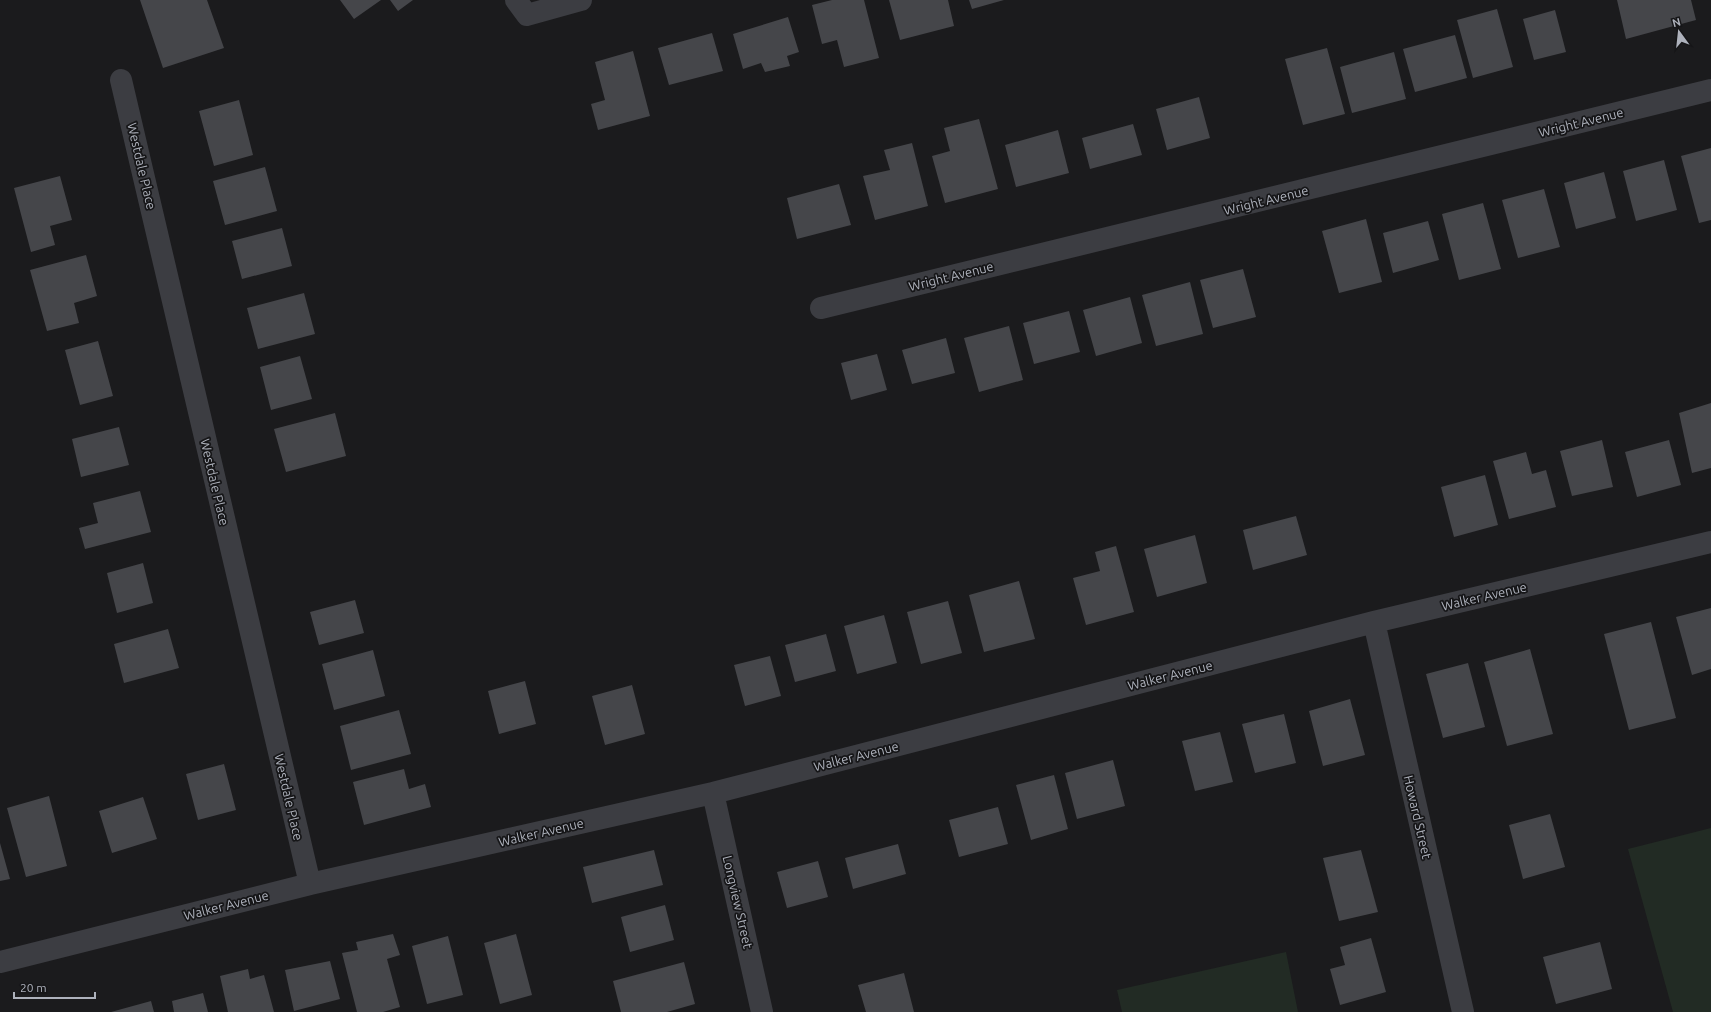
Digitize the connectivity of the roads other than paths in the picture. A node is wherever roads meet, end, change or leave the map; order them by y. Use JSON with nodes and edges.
{"nodes":[{"id":1,"x":581,"y":0,"type":"edge"},
{"id":2,"x":522,"y":8,"type":"edge"},
{"id":3,"x":121,"y":80,"type":"dead end"},
{"id":4,"x":1711,"y":90,"type":"edge"},
{"id":5,"x":821,"y":308,"type":"dead end"},
{"id":6,"x":1711,"y":542,"type":"edge"},
{"id":7,"x":1374,"y":622,"type":"junction"},
{"id":8,"x":713,"y":793,"type":"junction"},
{"id":9,"x":310,"y":884,"type":"junction"},
{"id":10,"x":0,"y":962,"type":"edge"},
{"id":11,"x":762,"y":1012,"type":"edge"},
{"id":12,"x":1462,"y":1012,"type":"edge"}],
"edges":[{"from":1,"to":2,"type":"street"},
{"from":3,"to":9,"type":"street","name":"Westdale Place"},
{"from":4,"to":5,"type":"street","name":"Wright Avenue"},
{"from":6,"to":7,"type":"street","name":"Walker Avenue"},
{"from":7,"to":8,"type":"street","name":"Walker Avenue"},
{"from":7,"to":12,"type":"street","name":"Howard Street"},
{"from":8,"to":9,"type":"street","name":"Walker Avenue"},
{"from":8,"to":11,"type":"street","name":"Longview Street"},
{"from":9,"to":10,"type":"street","name":"Walker Avenue"}]}
